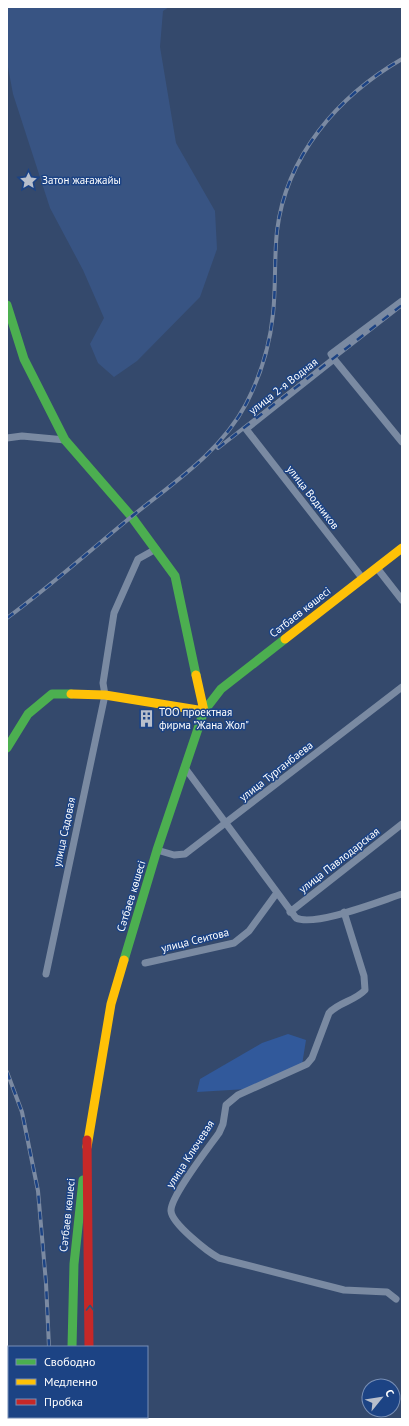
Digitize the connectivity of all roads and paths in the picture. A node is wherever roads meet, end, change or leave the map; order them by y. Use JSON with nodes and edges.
{"nodes":[{"id":1,"x":402,"y":301,"type":"edge"},
{"id":2,"x":7,"y":305,"type":"edge"},
{"id":3,"x":334,"y":359,"type":"junction"},
{"id":4,"x":246,"y":429,"type":"joint"},
{"id":5,"x":7,"y":438,"type":"edge"},
{"id":6,"x":65,"y":440,"type":"junction"},
{"id":7,"x":402,"y":442,"type":"edge"},
{"id":8,"x":402,"y":548,"type":"edge"},
{"id":9,"x":156,"y":549,"type":"junction"},
{"id":10,"x":377,"y":568,"type":"junction"},
{"id":11,"x":363,"y":579,"type":"junction"},
{"id":12,"x":402,"y":600,"type":"edge"},
{"id":13,"x":402,"y":687,"type":"edge"},
{"id":14,"x":105,"y":695,"type":"junction"},
{"id":15,"x":204,"y":712,"type":"junction"},
{"id":16,"x":7,"y":748,"type":"edge"},
{"id":17,"x":185,"y":768,"type":"junction"},
{"id":18,"x":225,"y":824,"type":"junction"},
{"id":19,"x":402,"y":824,"type":"edge"},
{"id":20,"x":157,"y":850,"type":"junction"},
{"id":21,"x":276,"y":894,"type":"junction"},
{"id":22,"x":402,"y":894,"type":"edge"},
{"id":23,"x":290,"y":912,"type":"junction"},
{"id":24,"x":344,"y":912,"type":"junction"},
{"id":25,"x":144,"y":964,"type":"dead end"},
{"id":26,"x":46,"y":974,"type":"dead end"},
{"id":27,"x":88,"y":1140,"type":"junction"},
{"id":28,"x":396,"y":1299,"type":"dead end"},
{"id":29,"x":72,"y":1346,"type":"edge"},
{"id":30,"x":89,"y":1346,"type":"edge"}],
"edges":[{"from":1,"to":3,"type":"street","name":"улица 2-я Водная"},
{"from":2,"to":6,"type":"main road"},
{"from":3,"to":4,"type":"street","name":"улица 2-я Водная"},
{"from":3,"to":7,"type":"street"},
{"from":4,"to":11,"type":"street","name":"улица Водников"},
{"from":5,"to":6,"type":"street"},
{"from":6,"to":9,"type":"main road"},
{"from":8,"to":10,"type":"main road","name":"Сәтбаев көшесі"},
{"from":9,"to":14,"type":"street","name":"улица Садовая"},
{"from":9,"to":15,"type":"main road"},
{"from":10,"to":11,"type":"main road","name":"Сәтбаев көшесі"},
{"from":10,"to":12,"type":"street"},
{"from":11,"to":15,"type":"main road","name":"Сәтбаев көшесі"},
{"from":13,"to":18,"type":"street","name":"улица Турганбаева"},
{"from":14,"to":15,"type":"main road"},
{"from":14,"to":16,"type":"main road"},
{"from":14,"to":26,"type":"street","name":"улица Садовая"},
{"from":15,"to":17,"type":"main road","name":"Сәтбаев көшесі"},
{"from":17,"to":18,"type":"street"},
{"from":17,"to":20,"type":"main road","name":"Сәтбаев көшесі"},
{"from":18,"to":20,"type":"street","name":"улица Турганбаева"},
{"from":18,"to":21,"type":"street"},
{"from":19,"to":23,"type":"street","name":"улица Павлодарская"},
{"from":20,"to":27,"type":"main road","name":"Сәтбаев көшесі"},
{"from":21,"to":23,"type":"street"},
{"from":21,"to":25,"type":"street","name":"улица Сеитова"},
{"from":22,"to":24,"type":"street"},
{"from":23,"to":24,"type":"street"},
{"from":24,"to":28,"type":"street","name":"улица Ключевая"},
{"from":27,"to":29,"type":"main road","name":"Сәтбаев көшесі"},
{"from":30,"to":27,"type":"main road","one_way":true}]}
